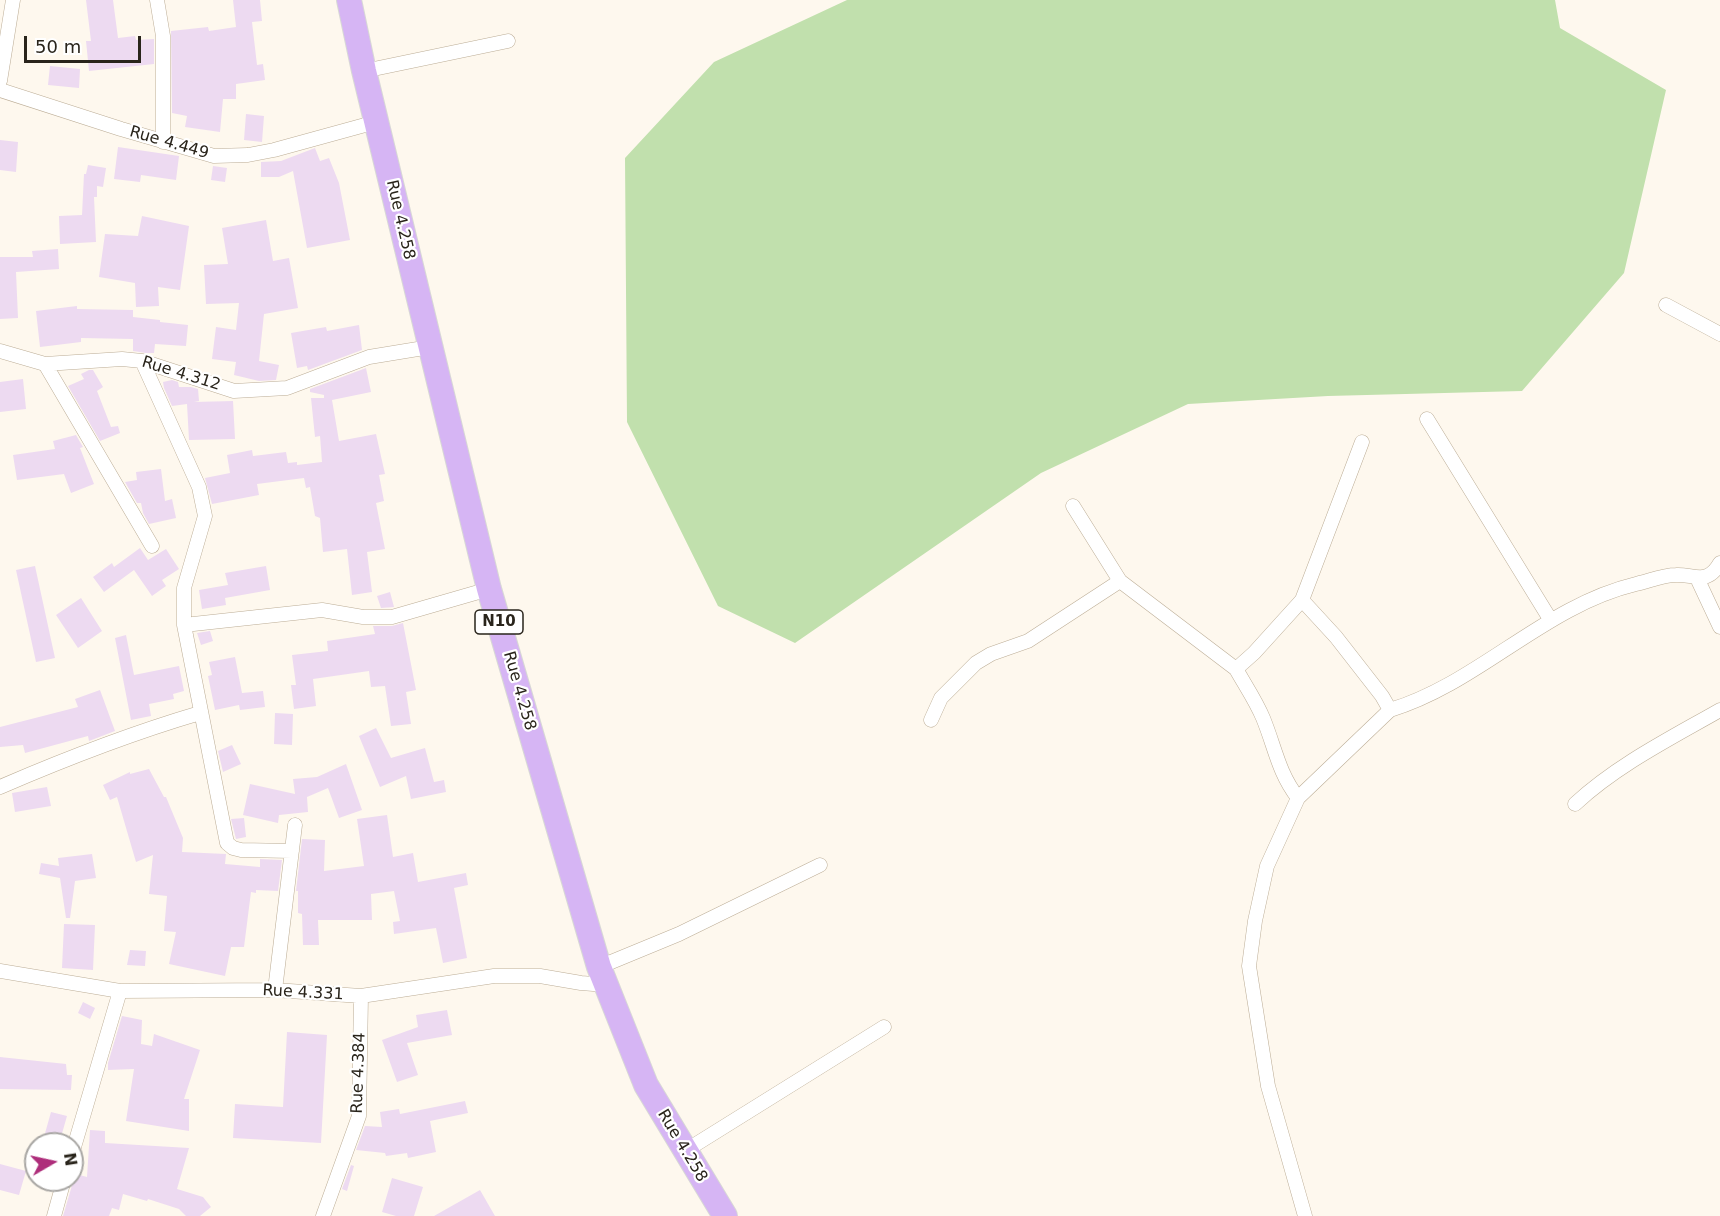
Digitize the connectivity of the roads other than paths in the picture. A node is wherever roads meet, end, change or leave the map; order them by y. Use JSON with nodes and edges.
{"nodes":[{"id":1,"x":13,"y":0,"type":"edge"},
{"id":2,"x":157,"y":0,"type":"edge"},
{"id":3,"x":349,"y":0,"type":"edge"},
{"id":4,"x":508,"y":41,"type":"dead end"},
{"id":5,"x":364,"y":71,"type":"junction"},
{"id":6,"x":0,"y":81,"type":"edge"},
{"id":7,"x":0,"y":90,"type":"edge"},
{"id":8,"x":376,"y":122,"type":"junction"},
{"id":9,"x":163,"y":142,"type":"junction"},
{"id":10,"x":1666,"y":305,"type":"dead end"},
{"id":11,"x":1720,"y":334,"type":"edge"},
{"id":12,"x":430,"y":347,"type":"junction"},
{"id":13,"x":0,"y":351,"type":"edge"},
{"id":14,"x":142,"y":361,"type":"junction"},
{"id":15,"x":45,"y":364,"type":"junction"},
{"id":16,"x":1427,"y":418,"type":"dead end"},
{"id":17,"x":1362,"y":442,"type":"dead end"},
{"id":18,"x":1073,"y":506,"type":"dead end"},
{"id":19,"x":152,"y":546,"type":"dead end"},
{"id":20,"x":1719,"y":568,"type":"edge"},
{"id":21,"x":1697,"y":579,"type":"junction"},
{"id":22,"x":1120,"y":581,"type":"junction"},
{"id":23,"x":489,"y":589,"type":"junction"},
{"id":24,"x":1302,"y":600,"type":"junction"},
{"id":25,"x":1550,"y":619,"type":"junction"},
{"id":26,"x":184,"y":625,"type":"junction"},
{"id":27,"x":1720,"y":627,"type":"edge"},
{"id":28,"x":1236,"y":669,"type":"junction"},
{"id":29,"x":1720,"y":710,"type":"edge"},
{"id":30,"x":1390,"y":711,"type":"junction"},
{"id":31,"x":200,"y":713,"type":"junction"},
{"id":32,"x":931,"y":720,"type":"dead end"},
{"id":33,"x":0,"y":787,"type":"edge"},
{"id":34,"x":1298,"y":798,"type":"junction"},
{"id":35,"x":1575,"y":804,"type":"dead end"},
{"id":36,"x":295,"y":825,"type":"dead end"},
{"id":37,"x":292,"y":852,"type":"junction"},
{"id":38,"x":820,"y":865,"type":"dead end"},
{"id":39,"x":0,"y":971,"type":"edge"},
{"id":40,"x":602,"y":976,"type":"junction"},
{"id":41,"x":275,"y":990,"type":"junction"},
{"id":42,"x":120,"y":992,"type":"junction"},
{"id":43,"x":361,"y":996,"type":"junction"},
{"id":44,"x":884,"y":1028,"type":"dead end"},
{"id":45,"x":79,"y":1132,"type":"edge"},
{"id":46,"x":685,"y":1151,"type":"junction"},
{"id":47,"x":61,"y":1192,"type":"edge"},
{"id":48,"x":723,"y":1215,"type":"edge"},
{"id":49,"x":54,"y":1216,"type":"edge"},
{"id":50,"x":323,"y":1216,"type":"edge"},
{"id":51,"x":1305,"y":1216,"type":"edge"}],
"edges":[{"from":1,"to":6,"type":"street"},
{"from":2,"to":9,"type":"street"},
{"from":3,"to":5,"type":"highway","name":"Rue 4.258","number":"N10"},
{"from":4,"to":5,"type":"street"},
{"from":5,"to":8,"type":"highway","name":"Rue 4.258","number":"N10"},
{"from":7,"to":9,"type":"street","name":"Rue 4.449"},
{"from":8,"to":9,"type":"street","name":"Rue 4.449"},
{"from":8,"to":12,"type":"highway","name":"Rue 4.258","number":"N10"},
{"from":10,"to":11,"type":"street"},
{"from":12,"to":14,"type":"street","name":"Rue 4.312"},
{"from":12,"to":23,"type":"highway","name":"Rue 4.258","number":"N10"},
{"from":13,"to":15,"type":"street","name":"Rue 4.312"},
{"from":14,"to":15,"type":"street","name":"Rue 4.312"},
{"from":14,"to":26,"type":"street"},
{"from":15,"to":19,"type":"street"},
{"from":16,"to":25,"type":"street"},
{"from":17,"to":24,"type":"street"},
{"from":18,"to":22,"type":"street"},
{"from":20,"to":21,"type":"street"},
{"from":21,"to":25,"type":"street"},
{"from":21,"to":27,"type":"street"},
{"from":22,"to":28,"type":"street"},
{"from":22,"to":32,"type":"street"},
{"from":23,"to":26,"type":"street"},
{"from":23,"to":40,"type":"highway","name":"Rue 4.258","number":"N10"},
{"from":24,"to":28,"type":"street"},
{"from":24,"to":30,"type":"street"},
{"from":25,"to":30,"type":"street"},
{"from":26,"to":31,"type":"street"},
{"from":28,"to":34,"type":"street"},
{"from":29,"to":35,"type":"street"},
{"from":30,"to":34,"type":"street"},
{"from":31,"to":33,"type":"street"},
{"from":31,"to":37,"type":"street"},
{"from":34,"to":51,"type":"street"},
{"from":36,"to":37,"type":"street"},
{"from":37,"to":41,"type":"street"},
{"from":38,"to":40,"type":"street"},
{"from":39,"to":42,"type":"street","name":"Rue 4.331"},
{"from":40,"to":43,"type":"street","name":"Rue 4.331"},
{"from":40,"to":46,"type":"highway","name":"Rue 4.258","number":"N10"},
{"from":41,"to":42,"type":"street","name":"Rue 4.331"},
{"from":41,"to":43,"type":"street","name":"Rue 4.331"},
{"from":42,"to":45,"type":"street"},
{"from":43,"to":50,"type":"street","name":"Rue 4.384"},
{"from":44,"to":46,"type":"street"},
{"from":46,"to":48,"type":"highway","name":"Rue 4.258","number":"N10"},
{"from":47,"to":49,"type":"street"}]}
